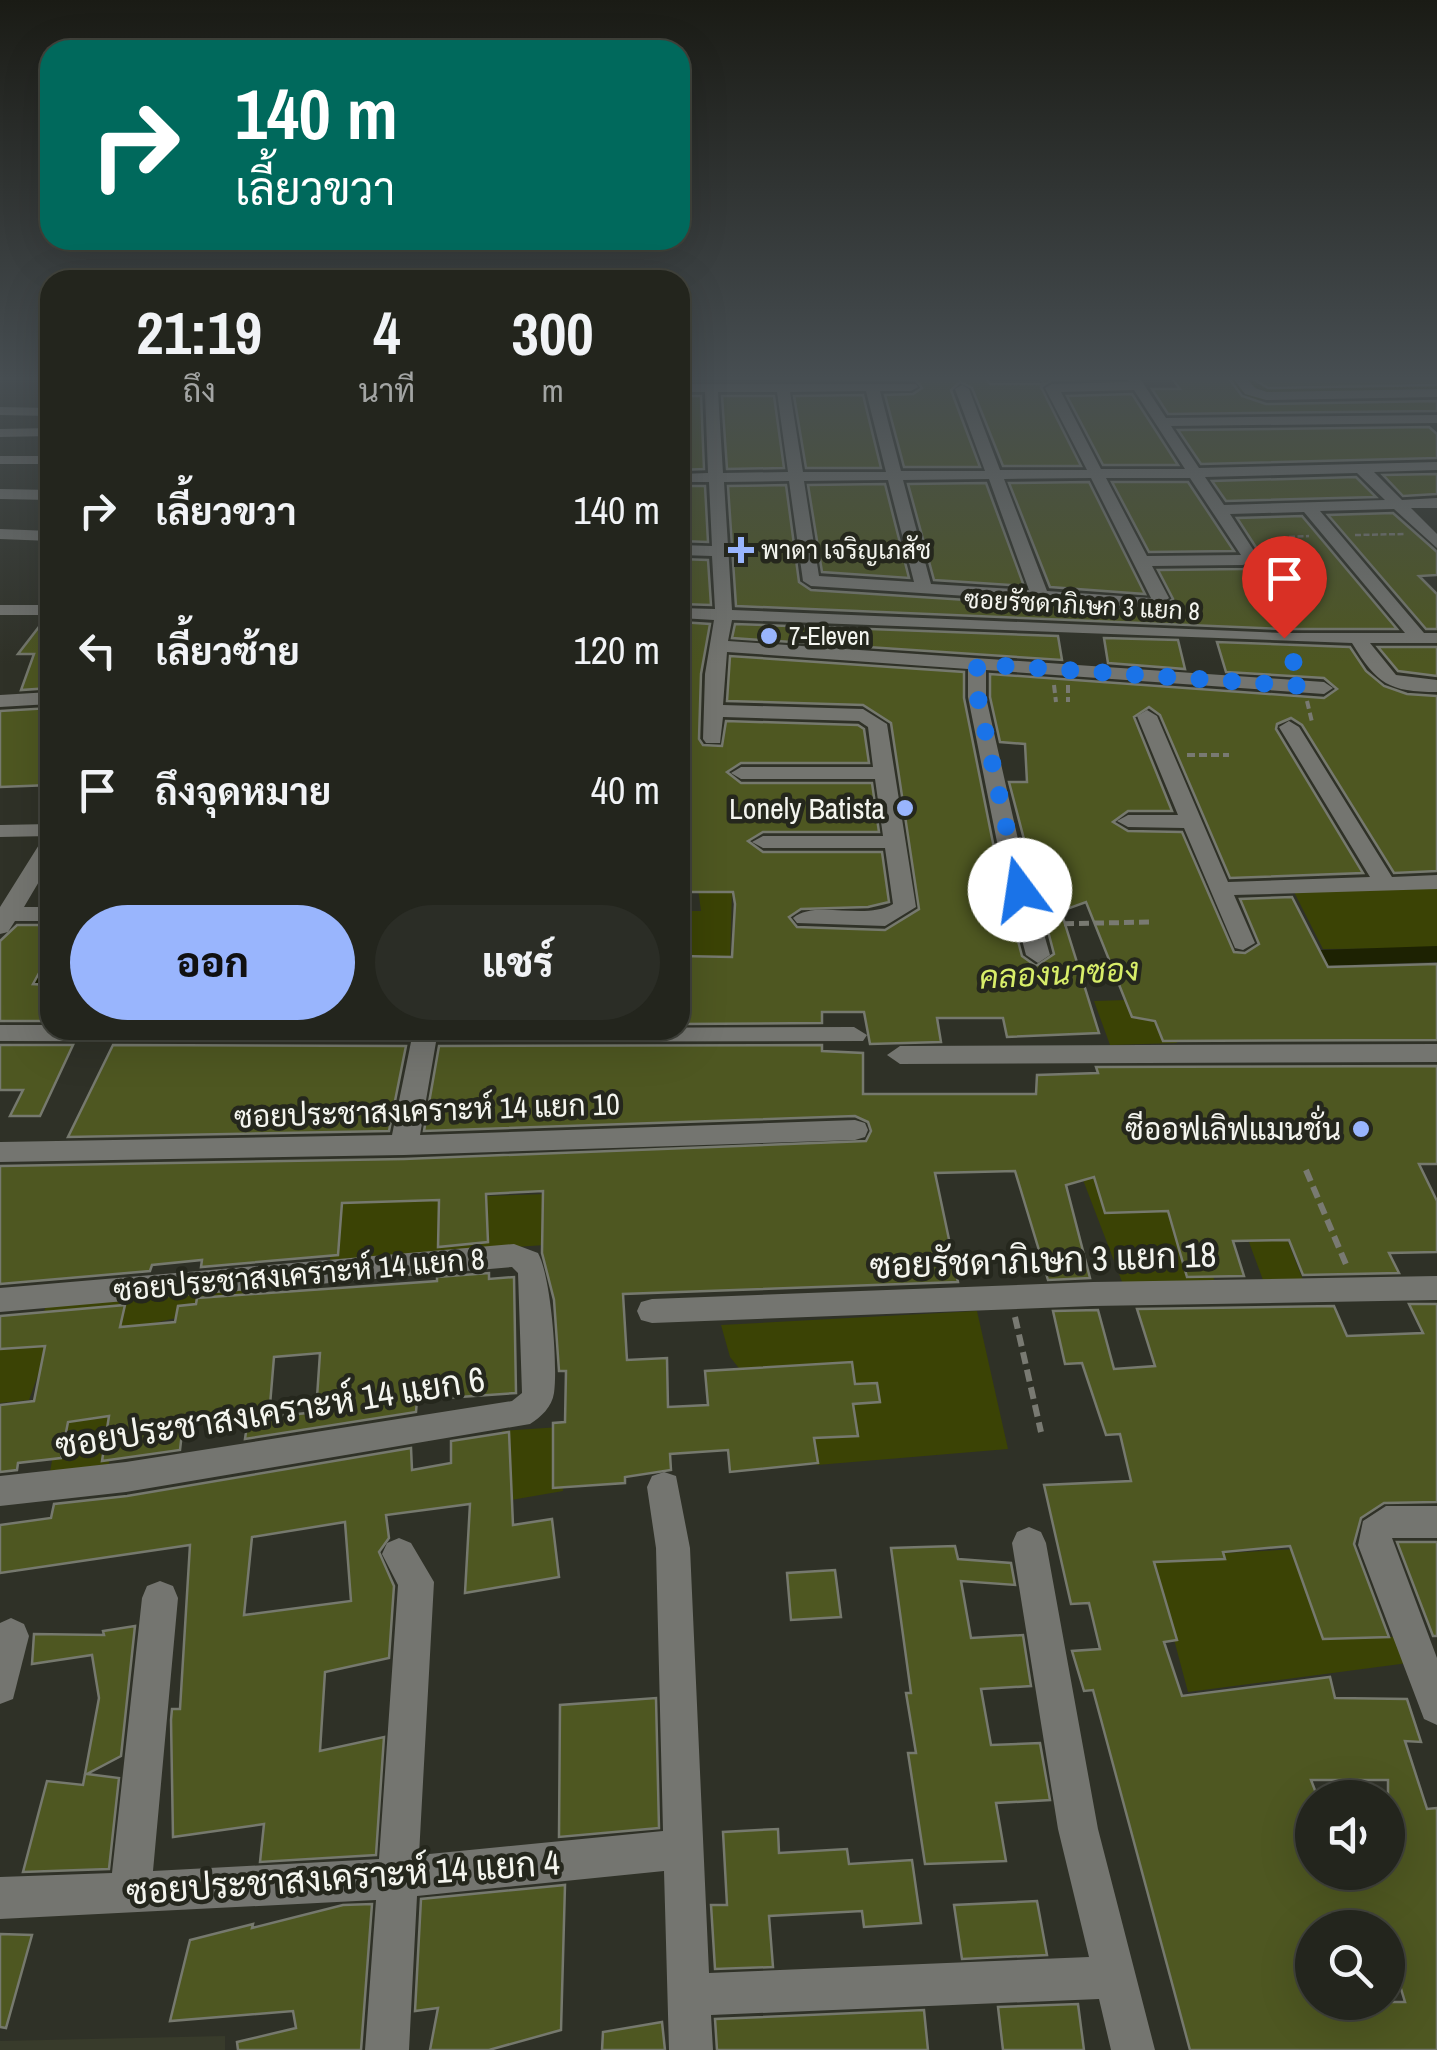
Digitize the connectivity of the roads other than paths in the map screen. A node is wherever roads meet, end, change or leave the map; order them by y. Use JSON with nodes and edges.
{"nodes":[{"id":1,"x":716,"y":473,"type":"edge"},
{"id":2,"x":796,"y":473,"type":"edge"},
{"id":3,"x":895,"y":473,"type":"edge"},
{"id":4,"x":1196,"y":473,"type":"junction"},
{"id":5,"x":1207,"y":473,"type":"edge"},
{"id":6,"x":1365,"y":473,"type":"edge"},
{"id":7,"x":1095,"y":474,"type":"junction"},
{"id":8,"x":996,"y":475,"type":"junction"},
{"id":9,"x":896,"y":476,"type":"junction"},
{"id":10,"x":797,"y":477,"type":"junction"},
{"id":11,"x":690,"y":478,"type":"edge"},
{"id":12,"x":716,"y":478,"type":"junction"},
{"id":13,"x":0,"y":494,"type":"edge"},
{"id":14,"x":40,"y":495,"type":"edge"},
{"id":15,"x":1437,"y":503,"type":"edge"},
{"id":16,"x":1400,"y":504,"type":"junction"},
{"id":17,"x":1309,"y":508,"type":"junction"},
{"id":18,"x":1219,"y":510,"type":"junction"},
{"id":19,"x":0,"y":534,"type":"edge"},
{"id":20,"x":40,"y":536,"type":"edge"},
{"id":21,"x":1433,"y":538,"type":"edge"},
{"id":22,"x":690,"y":550,"type":"edge"},
{"id":23,"x":721,"y":551,"type":"junction"},
{"id":24,"x":1141,"y":561,"type":"junction"},
{"id":25,"x":924,"y":590,"type":"junction"},
{"id":26,"x":1041,"y":598,"type":"junction"},
{"id":27,"x":0,"y":610,"type":"edge"},
{"id":28,"x":40,"y":610,"type":"edge"},
{"id":29,"x":690,"y":613,"type":"edge"},
{"id":30,"x":724,"y":614,"type":"junction"},
{"id":31,"x":1428,"y":638,"type":"edge"},
{"id":32,"x":1360,"y":640,"type":"junction"},
{"id":33,"x":720,"y":646,"type":"junction"},
{"id":34,"x":977,"y":664,"type":"junction"},
{"id":35,"x":1430,"y":686,"type":"edge"},
{"id":36,"x":1324,"y":688,"type":"dead end"},
{"id":37,"x":40,"y":699,"type":"edge"},
{"id":38,"x":0,"y":701,"type":"edge"},
{"id":39,"x":1437,"y":704,"type":"edge"},
{"id":40,"x":715,"y":711,"type":"junction"},
{"id":41,"x":1147,"y":716,"type":"dead end"},
{"id":42,"x":1288,"y":727,"type":"dead end"},
{"id":43,"x":713,"y":739,"type":"dead end"},
{"id":44,"x":741,"y":773,"type":"dead end"},
{"id":45,"x":883,"y":774,"type":"junction"},
{"id":46,"x":1128,"y":821,"type":"dead end"},
{"id":47,"x":1192,"y":822,"type":"junction"},
{"id":48,"x":0,"y":830,"type":"edge"},
{"id":49,"x":40,"y":830,"type":"edge"},
{"id":50,"x":762,"y":842,"type":"dead end"},
{"id":51,"x":894,"y":842,"type":"junction"},
{"id":52,"x":40,"y":860,"type":"edge"},
{"id":53,"x":1437,"y":882,"type":"edge"},
{"id":54,"x":1385,"y":884,"type":"junction"},
{"id":55,"x":1220,"y":889,"type":"junction"},
{"id":56,"x":40,"y":915,"type":"edge"},
{"id":57,"x":2,"y":918,"type":"edge"},
{"id":58,"x":805,"y":918,"type":"dead end"},
{"id":59,"x":1243,"y":943,"type":"dead end"},
{"id":60,"x":1038,"y":955,"type":"dead end"},
{"id":61,"x":0,"y":1033,"type":"edge"},
{"id":62,"x":40,"y":1033,"type":"edge"},
{"id":63,"x":690,"y":1035,"type":"edge"},
{"id":64,"x":854,"y":1035,"type":"dead end"},
{"id":65,"x":424,"y":1040,"type":"edge"},
{"id":66,"x":900,"y":1054,"type":"dead end"},
{"id":67,"x":1437,"y":1054,"type":"edge"},
{"id":68,"x":855,"y":1130,"type":"dead end"},
{"id":69,"x":404,"y":1145,"type":"junction"},
{"id":70,"x":0,"y":1152,"type":"edge"},
{"id":71,"x":1437,"y":1288,"type":"edge"},
{"id":72,"x":0,"y":1300,"type":"edge"},
{"id":73,"x":652,"y":1311,"type":"dead end"},
{"id":74,"x":535,"y":1329,"type":"joint"},
{"id":75,"x":664,"y":1486,"type":"dead end"},
{"id":76,"x":0,"y":1491,"type":"edge"},
{"id":77,"x":1437,"y":1522,"type":"edge"},
{"id":78,"x":1029,"y":1544,"type":"dead end"},
{"id":79,"x":399,"y":1554,"type":"dead end"},
{"id":80,"x":160,"y":1598,"type":"dead end"},
{"id":81,"x":11,"y":1636,"type":"dead end"},
{"id":82,"x":0,"y":1686,"type":"edge"},
{"id":83,"x":1437,"y":1706,"type":"edge"},
{"id":84,"x":685,"y":1850,"type":"junction"},
{"id":85,"x":400,"y":1876,"type":"junction"},
{"id":86,"x":130,"y":1894,"type":"junction"},
{"id":87,"x":0,"y":1898,"type":"edge"},
{"id":88,"x":1114,"y":1977,"type":"junction"},
{"id":89,"x":690,"y":1995,"type":"junction"},
{"id":90,"x":387,"y":2050,"type":"edge"},
{"id":91,"x":691,"y":2050,"type":"edge"},
{"id":92,"x":1132,"y":2050,"type":"edge"}],
"edges":[{"from":1,"to":12,"type":"street"},
{"from":2,"to":10,"type":"street"},
{"from":3,"to":9,"type":"street"},
{"from":4,"to":5,"type":"street"},
{"from":4,"to":7,"type":"street"},
{"from":4,"to":18,"type":"street"},
{"from":6,"to":16,"type":"street"},
{"from":7,"to":8,"type":"street"},
{"from":7,"to":24,"type":"street"},
{"from":8,"to":9,"type":"street"},
{"from":8,"to":26,"type":"street"},
{"from":9,"to":10,"type":"street"},
{"from":9,"to":25,"type":"street"},
{"from":10,"to":12,"type":"street"},
{"from":10,"to":25,"type":"street"},
{"from":11,"to":12,"type":"street"},
{"from":12,"to":23,"type":"street"},
{"from":13,"to":14,"type":"street"},
{"from":15,"to":16,"type":"street"},
{"from":16,"to":17,"type":"street"},
{"from":16,"to":21,"type":"street"},
{"from":17,"to":18,"type":"street"},
{"from":17,"to":31,"type":"street"},
{"from":18,"to":24,"type":"street"},
{"from":19,"to":20,"type":"street"},
{"from":22,"to":23,"type":"street"},
{"from":23,"to":30,"type":"street"},
{"from":24,"to":26,"type":"street"},
{"from":25,"to":26,"type":"street"},
{"from":27,"to":28,"type":"street"},
{"from":29,"to":30,"type":"street","name":"ซอยรัชดาภิเษก 3 แยก 8"},
{"from":30,"to":32,"type":"street","name":"ซอยรัชดาภิเษก 3 แยก 8"},
{"from":30,"to":33,"type":"street"},
{"from":31,"to":32,"type":"street","name":"ซอยรัชดาภิเษก 3 แยก 8"},
{"from":32,"to":35,"type":"street"},
{"from":33,"to":34,"type":"street"},
{"from":33,"to":40,"type":"street"},
{"from":34,"to":36,"type":"street"},
{"from":34,"to":60,"type":"street"},
{"from":35,"to":39,"type":"street"},
{"from":37,"to":38,"type":"street"},
{"from":40,"to":43,"type":"street"},
{"from":40,"to":45,"type":"street"},
{"from":41,"to":47,"type":"street"},
{"from":42,"to":54,"type":"street"},
{"from":44,"to":45,"type":"street"},
{"from":45,"to":51,"type":"street"},
{"from":46,"to":47,"type":"street"},
{"from":47,"to":55,"type":"street"},
{"from":48,"to":49,"type":"street"},
{"from":50,"to":51,"type":"street"},
{"from":51,"to":58,"type":"street"},
{"from":52,"to":57,"type":"street"},
{"from":53,"to":54,"type":"street"},
{"from":54,"to":55,"type":"street"},
{"from":55,"to":59,"type":"street"},
{"from":56,"to":57,"type":"street"},
{"from":61,"to":62,"type":"street"},
{"from":63,"to":64,"type":"street"},
{"from":65,"to":69,"type":"street"},
{"from":66,"to":67,"type":"street"},
{"from":68,"to":69,"type":"street","name":"ซอยประชาสงเคราะห์ 14 แยก 10"},
{"from":69,"to":70,"type":"street","name":"ซอยประชาสงเคราะห์ 14 แยก 10"},
{"from":71,"to":73,"type":"street","name":"ซอยรัชดาภิเษก 3 แยก 18"},
{"from":72,"to":74,"type":"street","name":"ซอยประชาสงเคราะห์ 14 แยก 8"},
{"from":74,"to":76,"type":"street","name":"ซอยประชาสงเคราะห์ 14 แยก 6"},
{"from":75,"to":84,"type":"street"},
{"from":77,"to":83,"type":"street"},
{"from":78,"to":88,"type":"street"},
{"from":79,"to":85,"type":"street"},
{"from":80,"to":86,"type":"street"},
{"from":81,"to":82,"type":"street"},
{"from":84,"to":85,"type":"street","name":"ซอยประชาสงเคราะห์ 14 แยก 4"},
{"from":84,"to":89,"type":"street"},
{"from":85,"to":86,"type":"street","name":"ซอยประชาสงเคราะห์ 14 แยก 4"},
{"from":85,"to":90,"type":"street"},
{"from":86,"to":87,"type":"street","name":"ซอยประชาสงเคราะห์ 14 แยก 4"},
{"from":88,"to":89,"type":"street"},
{"from":88,"to":92,"type":"street"},
{"from":89,"to":91,"type":"street"}]}
